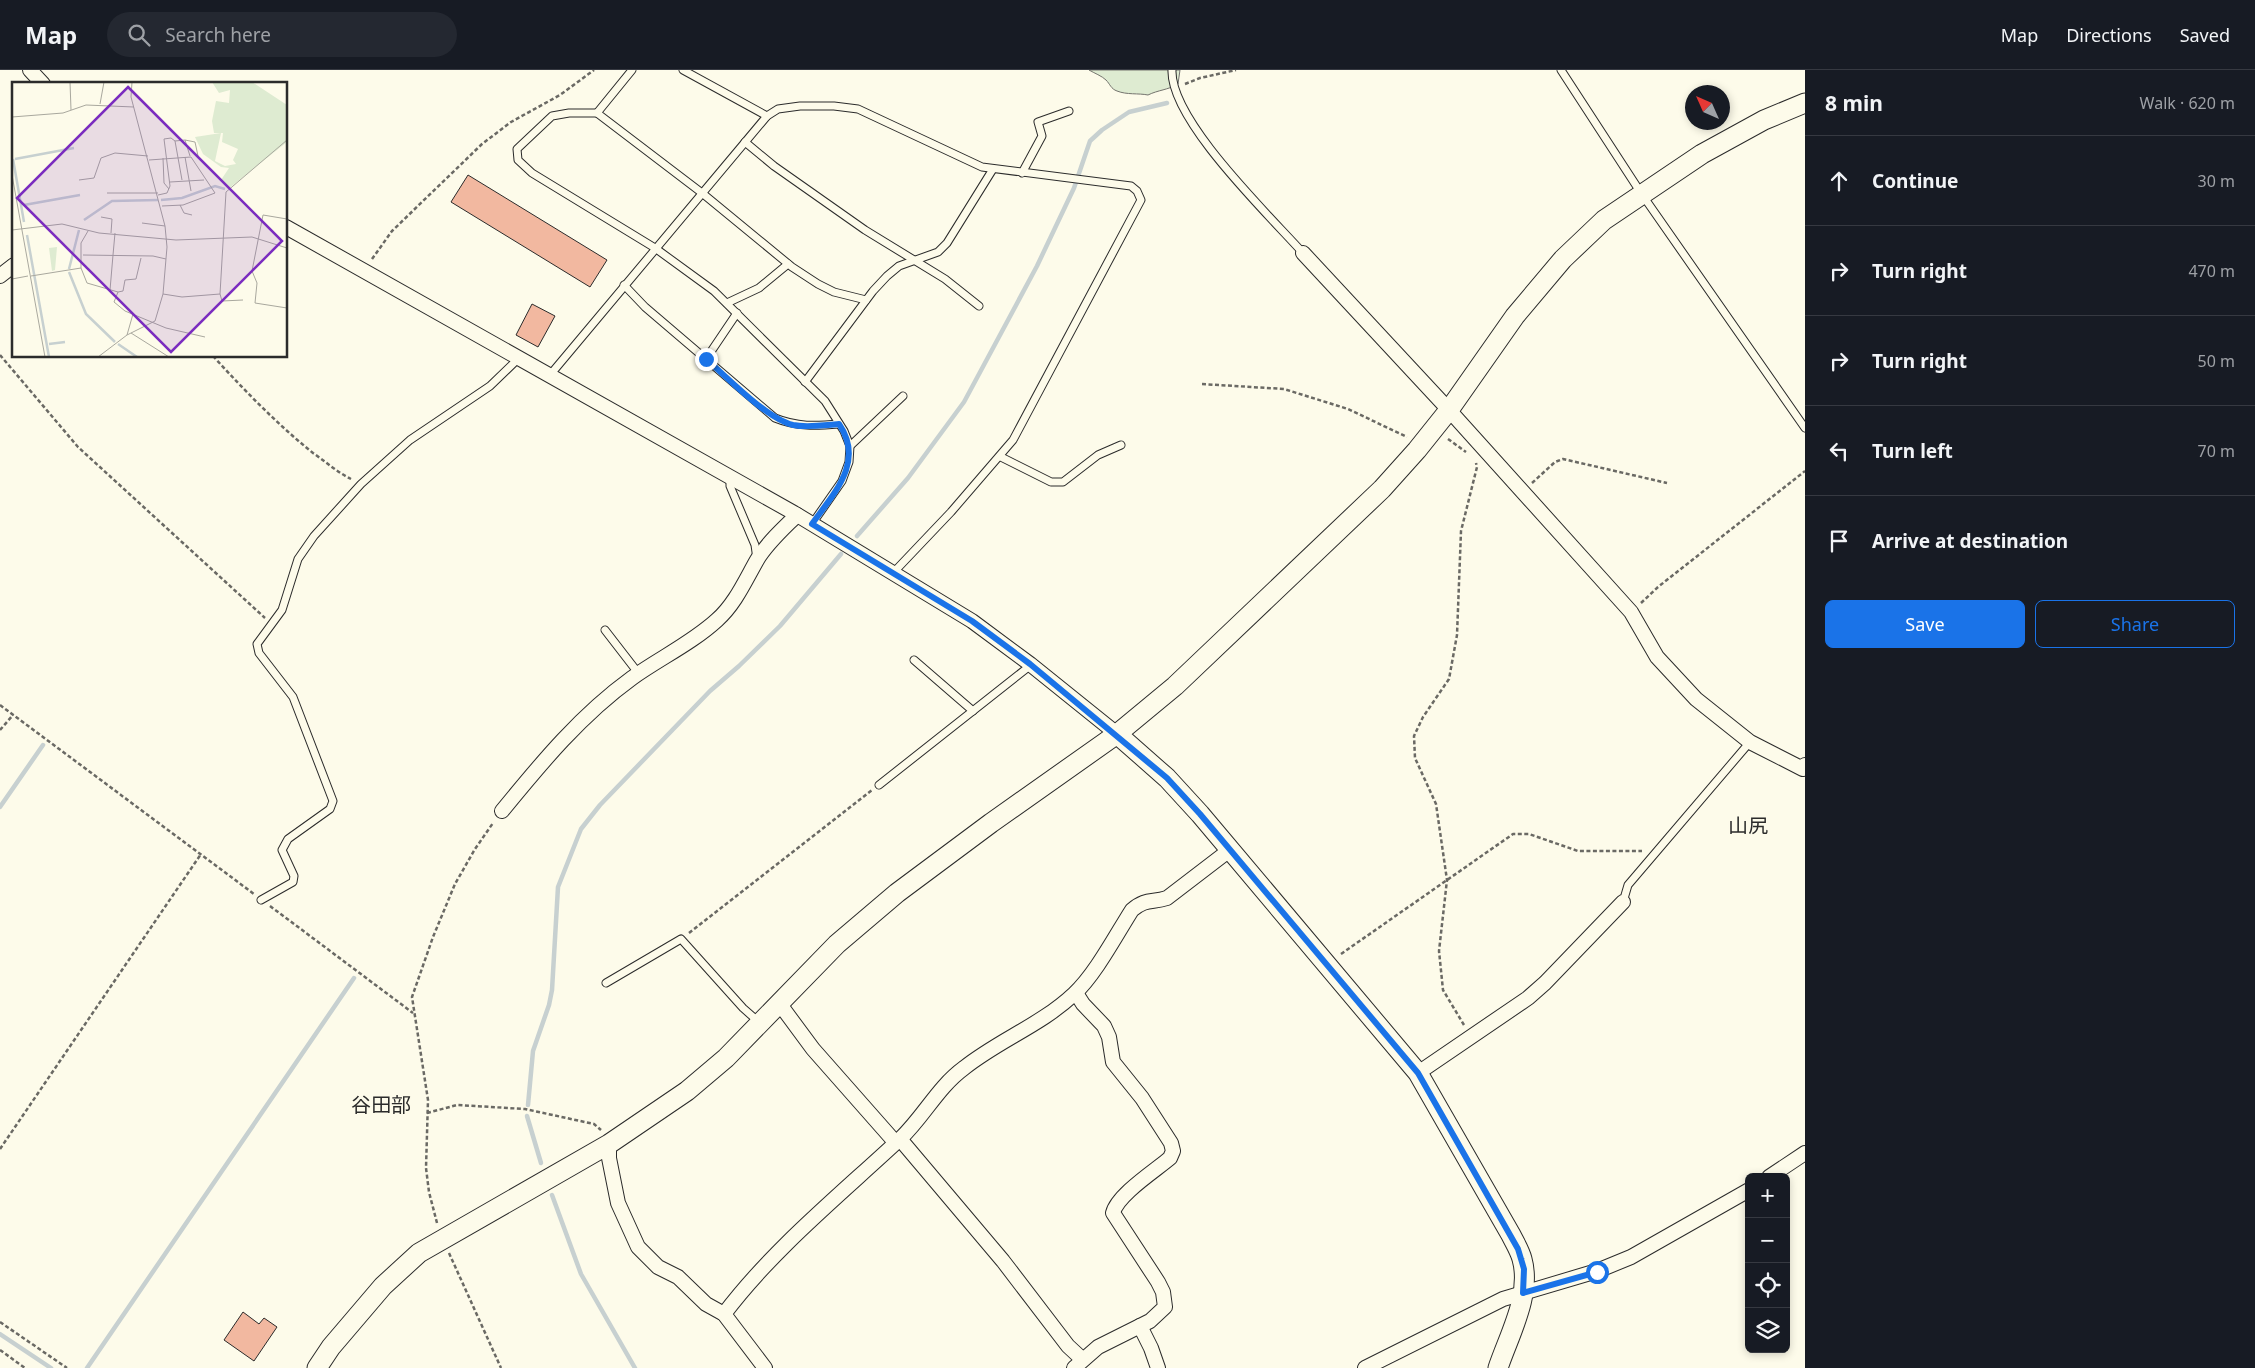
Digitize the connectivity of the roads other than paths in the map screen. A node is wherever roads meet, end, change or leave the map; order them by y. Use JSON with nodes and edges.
{"nodes":[{"id":1,"x":30,"y":70,"type":"edge"},
{"id":2,"x":632,"y":70,"type":"edge"},
{"id":3,"x":683,"y":70,"type":"edge"},
{"id":4,"x":1172,"y":70,"type":"edge"},
{"id":5,"x":1561,"y":70,"type":"edge"},
{"id":6,"x":41,"y":82,"type":"edge"},
{"id":7,"x":1805,"y":103,"type":"edge"},
{"id":8,"x":1069,"y":111,"type":"dead end"},
{"id":9,"x":597,"y":113,"type":"junction"},
{"id":10,"x":767,"y":116,"type":"junction"},
{"id":11,"x":745,"y":142,"type":"junction"},
{"id":12,"x":993,"y":169,"type":"junction"},
{"id":13,"x":1022,"y":173,"type":"junction"},
{"id":14,"x":702,"y":193,"type":"junction"},
{"id":15,"x":1641,"y":193,"type":"junction"},
{"id":16,"x":288,"y":228,"type":"edge"},
{"id":17,"x":656,"y":248,"type":"junction"},
{"id":18,"x":1303,"y":252,"type":"joint"},
{"id":19,"x":915,"y":260,"type":"junction"},
{"id":20,"x":788,"y":264,"type":"junction"},
{"id":21,"x":12,"y":267,"type":"edge"},
{"id":22,"x":0,"y":276,"type":"edge"},
{"id":23,"x":624,"y":285,"type":"junction"},
{"id":24,"x":866,"y":300,"type":"junction"},
{"id":25,"x":727,"y":303,"type":"junction"},
{"id":26,"x":979,"y":306,"type":"dead end"},
{"id":27,"x":737,"y":313,"type":"junction"},
{"id":28,"x":519,"y":357,"type":"junction"},
{"id":29,"x":706,"y":359,"type":"junction"},
{"id":30,"x":550,"y":375,"type":"junction"},
{"id":31,"x":805,"y":382,"type":"junction"},
{"id":32,"x":902,"y":396,"type":"dead end"},
{"id":33,"x":1449,"y":410,"type":"junction"},
{"id":34,"x":839,"y":424,"type":"junction"},
{"id":35,"x":1805,"y":428,"type":"edge"},
{"id":36,"x":1121,"y":445,"type":"dead end"},
{"id":37,"x":850,"y":446,"type":"junction"},
{"id":38,"x":1001,"y":457,"type":"junction"},
{"id":39,"x":730,"y":477,"type":"junction"},
{"id":40,"x":797,"y":515,"type":"junction"},
{"id":41,"x":812,"y":524,"type":"junction"},
{"id":42,"x":757,"y":559,"type":"junction"},
{"id":43,"x":893,"y":573,"type":"junction"},
{"id":44,"x":605,"y":630,"type":"dead end"},
{"id":45,"x":914,"y":660,"type":"dead end"},
{"id":46,"x":1032,"y":665,"type":"junction"},
{"id":47,"x":638,"y":674,"type":"junction"},
{"id":48,"x":974,"y":711,"type":"junction"},
{"id":49,"x":1117,"y":734,"type":"junction"},
{"id":50,"x":1750,"y":742,"type":"junction"},
{"id":51,"x":1805,"y":766,"type":"edge"},
{"id":52,"x":879,"y":784,"type":"road end"},
{"id":53,"x":502,"y":811,"type":"road end"},
{"id":54,"x":1231,"y":849,"type":"junction"},
{"id":55,"x":261,"y":900,"type":"road end"},
{"id":56,"x":1623,"y":902,"type":"joint"},
{"id":57,"x":606,"y":982,"type":"dead end"},
{"id":58,"x":1076,"y":993,"type":"junction"},
{"id":59,"x":779,"y":1003,"type":"junction"},
{"id":60,"x":760,"y":1023,"type":"junction"},
{"id":61,"x":1418,"y":1073,"type":"junction"},
{"id":62,"x":897,"y":1140,"type":"junction"},
{"id":63,"x":608,"y":1144,"type":"junction"},
{"id":64,"x":1805,"y":1153,"type":"edge"},
{"id":65,"x":1775,"y":1173,"type":"edge"},
{"id":66,"x":1745,"y":1192,"type":"edge"},
{"id":67,"x":1523,"y":1293,"type":"junction"},
{"id":68,"x":724,"y":1314,"type":"junction"},
{"id":69,"x":1140,"y":1326,"type":"junction"},
{"id":70,"x":1078,"y":1364,"type":"edge"},
{"id":71,"x":317,"y":1368,"type":"edge"},
{"id":72,"x":765,"y":1368,"type":"edge"},
{"id":73,"x":1158,"y":1368,"type":"edge"},
{"id":74,"x":1365,"y":1368,"type":"edge"},
{"id":75,"x":1498,"y":1368,"type":"edge"}],
"edges":[{"from":1,"to":6,"type":"street"},
{"from":2,"to":9,"type":"lane"},
{"from":3,"to":10,"type":"lane"},
{"from":4,"to":18,"type":"lane"},
{"from":5,"to":15,"type":"lane"},
{"from":7,"to":15,"type":"street"},
{"from":8,"to":13,"type":"lane"},
{"from":9,"to":14,"type":"lane"},
{"from":9,"to":17,"type":"lane"},
{"from":10,"to":11,"type":"lane"},
{"from":10,"to":12,"type":"lane"},
{"from":11,"to":14,"type":"lane"},
{"from":11,"to":19,"type":"lane"},
{"from":12,"to":13,"type":"lane"},
{"from":12,"to":19,"type":"lane"},
{"from":13,"to":38,"type":"lane"},
{"from":14,"to":17,"type":"lane"},
{"from":14,"to":20,"type":"lane"},
{"from":15,"to":33,"type":"street"},
{"from":15,"to":35,"type":"lane"},
{"from":16,"to":28,"type":"street"},
{"from":17,"to":23,"type":"lane"},
{"from":17,"to":25,"type":"lane"},
{"from":18,"to":33,"type":"street"},
{"from":19,"to":24,"type":"lane"},
{"from":19,"to":26,"type":"lane"},
{"from":20,"to":24,"type":"lane"},
{"from":20,"to":25,"type":"lane"},
{"from":21,"to":22,"type":"street"},
{"from":23,"to":29,"type":"lane"},
{"from":23,"to":30,"type":"lane"},
{"from":24,"to":31,"type":"lane"},
{"from":25,"to":27,"type":"lane"},
{"from":27,"to":29,"type":"lane"},
{"from":27,"to":31,"type":"lane"},
{"from":28,"to":30,"type":"street"},
{"from":28,"to":55,"type":"lane"},
{"from":29,"to":34,"type":"lane"},
{"from":30,"to":39,"type":"street"},
{"from":31,"to":34,"type":"lane"},
{"from":32,"to":37,"type":"lane"},
{"from":33,"to":49,"type":"street"},
{"from":33,"to":50,"type":"street"},
{"from":34,"to":37,"type":"lane"},
{"from":36,"to":38,"type":"lane"},
{"from":37,"to":41,"type":"lane"},
{"from":38,"to":43,"type":"lane"},
{"from":39,"to":40,"type":"street"},
{"from":39,"to":42,"type":"lane"},
{"from":40,"to":41,"type":"street"},
{"from":40,"to":42,"type":"street"},
{"from":41,"to":43,"type":"street"},
{"from":42,"to":47,"type":"street"},
{"from":43,"to":46,"type":"street"},
{"from":44,"to":47,"type":"lane"},
{"from":45,"to":48,"type":"lane"},
{"from":46,"to":48,"type":"lane"},
{"from":46,"to":49,"type":"street"},
{"from":47,"to":53,"type":"street"},
{"from":48,"to":52,"type":"lane"},
{"from":49,"to":54,"type":"street"},
{"from":49,"to":59,"type":"street"},
{"from":50,"to":51,"type":"street"},
{"from":50,"to":56,"type":"lane"},
{"from":54,"to":58,"type":"street"},
{"from":54,"to":61,"type":"street"},
{"from":56,"to":61,"type":"street"},
{"from":57,"to":60,"type":"lane"},
{"from":58,"to":62,"type":"street"},
{"from":58,"to":69,"type":"street"},
{"from":59,"to":60,"type":"street"},
{"from":59,"to":62,"type":"street"},
{"from":60,"to":63,"type":"street"},
{"from":61,"to":67,"type":"street"},
{"from":62,"to":68,"type":"street"},
{"from":62,"to":70,"type":"street"},
{"from":63,"to":68,"type":"street"},
{"from":63,"to":71,"type":"street"},
{"from":64,"to":65,"type":"street"},
{"from":66,"to":67,"type":"street"},
{"from":67,"to":74,"type":"street"},
{"from":67,"to":75,"type":"street"},
{"from":68,"to":72,"type":"street"},
{"from":69,"to":70,"type":"street"},
{"from":69,"to":73,"type":"street"}]}
